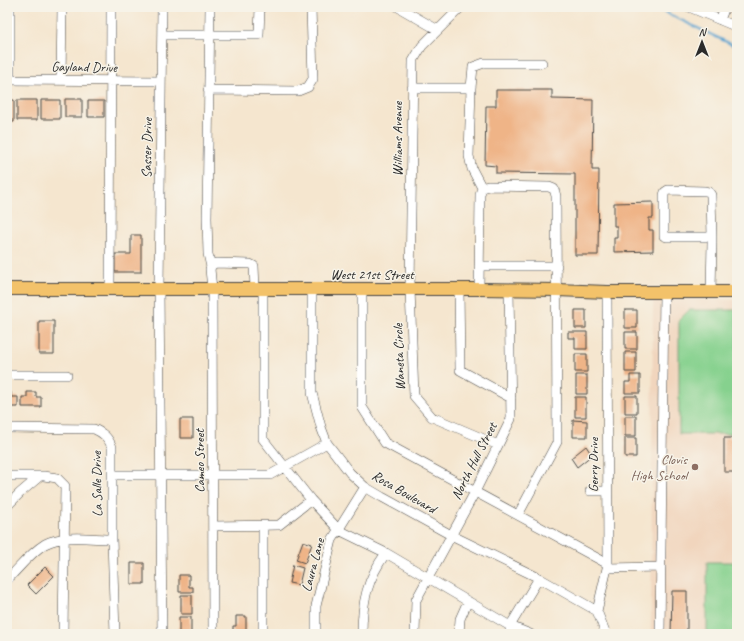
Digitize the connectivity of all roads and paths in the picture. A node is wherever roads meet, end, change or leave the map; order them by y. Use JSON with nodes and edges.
{"nodes":[{"id":1,"x":10,"y":7,"type":"edge"},
{"id":2,"x":62,"y":7,"type":"edge"},
{"id":3,"x":110,"y":7,"type":"edge"},
{"id":4,"x":162,"y":7,"type":"edge"},
{"id":5,"x":210,"y":7,"type":"edge"},
{"id":6,"x":260,"y":7,"type":"edge"},
{"id":7,"x":311,"y":7,"type":"edge"},
{"id":8,"x":398,"y":7,"type":"edge"},
{"id":9,"x":461,"y":7,"type":"edge"},
{"id":10,"x":689,"y":7,"type":"edge"},
{"id":11,"x":725,"y":7,"type":"edge"},
{"id":12,"x":720,"y":20,"type":"junction"},
{"id":13,"x":737,"y":27,"type":"edge"},
{"id":14,"x":438,"y":30,"type":"junction"},
{"id":15,"x":162,"y":35,"type":"junction"},
{"id":16,"x":209,"y":35,"type":"junction"},
{"id":17,"x":542,"y":63,"type":"dead end"},
{"id":18,"x":8,"y":80,"type":"edge"},
{"id":19,"x":61,"y":80,"type":"junction"},
{"id":20,"x":110,"y":81,"type":"junction"},
{"id":21,"x":161,"y":81,"type":"junction"},
{"id":22,"x":412,"y":88,"type":"junction"},
{"id":23,"x":471,"y":88,"type":"junction"},
{"id":24,"x":208,"y":90,"type":"junction"},
{"id":25,"x":482,"y":188,"type":"junction"},
{"id":26,"x":712,"y":237,"type":"junction"},
{"id":27,"x":479,"y":266,"type":"junction"},
{"id":28,"x":557,"y":266,"type":"junction"},
{"id":29,"x":211,"y":267,"type":"junction"},
{"id":30,"x":7,"y":289,"type":"edge"},
{"id":31,"x":110,"y":289,"type":"junction"},
{"id":32,"x":159,"y":289,"type":"junction"},
{"id":33,"x":212,"y":289,"type":"junction"},
{"id":34,"x":259,"y":289,"type":"junction"},
{"id":35,"x":312,"y":289,"type":"junction"},
{"id":36,"x":459,"y":289,"type":"junction"},
{"id":37,"x":479,"y":289,"type":"junction"},
{"id":38,"x":362,"y":290,"type":"junction"},
{"id":39,"x":410,"y":290,"type":"junction"},
{"id":40,"x":509,"y":290,"type":"junction"},
{"id":41,"x":557,"y":290,"type":"junction"},
{"id":42,"x":607,"y":292,"type":"junction"},
{"id":43,"x":664,"y":292,"type":"junction"},
{"id":44,"x":711,"y":292,"type":"junction"},
{"id":45,"x":737,"y":292,"type":"edge"},
{"id":46,"x":7,"y":375,"type":"edge"},
{"id":47,"x":67,"y":375,"type":"dead end"},
{"id":48,"x":511,"y":398,"type":"junction"},
{"id":49,"x":7,"y":428,"type":"edge"},
{"id":50,"x":327,"y":442,"type":"junction"},
{"id":51,"x":498,"y":445,"type":"junction"},
{"id":52,"x":285,"y":466,"type":"junction"},
{"id":53,"x":112,"y":475,"type":"junction"},
{"id":54,"x":162,"y":475,"type":"junction"},
{"id":55,"x":213,"y":475,"type":"junction"},
{"id":56,"x":7,"y":476,"type":"edge"},
{"id":57,"x":40,"y":476,"type":"junction"},
{"id":58,"x":366,"y":487,"type":"junction"},
{"id":59,"x":590,"y":491,"type":"dead end"},
{"id":60,"x":475,"y":492,"type":"junction"},
{"id":61,"x":607,"y":492,"type":"junction"},
{"id":62,"x":311,"y":500,"type":"junction"},
{"id":63,"x":7,"y":506,"type":"edge"},
{"id":64,"x":518,"y":515,"type":"junction"},
{"id":65,"x":212,"y":526,"type":"junction"},
{"id":66,"x":263,"y":526,"type":"junction"},
{"id":67,"x":339,"y":530,"type":"junction"},
{"id":68,"x":451,"y":535,"type":"junction"},
{"id":69,"x":64,"y":539,"type":"junction"},
{"id":70,"x":112,"y":539,"type":"junction"},
{"id":71,"x":386,"y":553,"type":"junction"},
{"id":72,"x":607,"y":566,"type":"junction"},
{"id":73,"x":661,"y":567,"type":"junction"},
{"id":74,"x":429,"y":578,"type":"junction"},
{"id":75,"x":539,"y":578,"type":"junction"},
{"id":76,"x":7,"y":580,"type":"edge"},
{"id":77,"x":468,"y":601,"type":"junction"},
{"id":78,"x":597,"y":610,"type":"junction"},
{"id":79,"x":510,"y":630,"type":"edge"},
{"id":80,"x":63,"y":634,"type":"edge"},
{"id":81,"x":115,"y":634,"type":"edge"},
{"id":82,"x":162,"y":634,"type":"edge"},
{"id":83,"x":213,"y":634,"type":"edge"},
{"id":84,"x":263,"y":634,"type":"edge"},
{"id":85,"x":316,"y":634,"type":"edge"},
{"id":86,"x":362,"y":634,"type":"edge"},
{"id":87,"x":415,"y":634,"type":"edge"},
{"id":88,"x":459,"y":634,"type":"edge"},
{"id":89,"x":530,"y":634,"type":"edge"},
{"id":90,"x":606,"y":634,"type":"edge"},
{"id":91,"x":660,"y":634,"type":"edge"}],
"edges":[{"from":1,"to":18,"type":"street"},
{"from":2,"to":19,"type":"street"},
{"from":3,"to":20,"type":"street"},
{"from":4,"to":15,"type":"street","name":"Sasser Drive"},
{"from":5,"to":16,"type":"street","name":"Cameo Street"},
{"from":6,"to":16,"type":"street"},
{"from":7,"to":24,"type":"street"},
{"from":8,"to":14,"type":"street"},
{"from":9,"to":14,"type":"street","name":"Williams Avenue"},
{"from":10,"to":12,"type":"street"},
{"from":11,"to":12,"type":"street"},
{"from":12,"to":13,"type":"street"},
{"from":14,"to":22,"type":"street","name":"Williams Avenue"},
{"from":15,"to":16,"type":"street"},
{"from":15,"to":21,"type":"street","name":"Sasser Drive"},
{"from":16,"to":24,"type":"street","name":"Cameo Street"},
{"from":17,"to":23,"type":"street"},
{"from":18,"to":19,"type":"street","name":"Gayland Drive"},
{"from":19,"to":20,"type":"street","name":"Gayland Drive"},
{"from":20,"to":21,"type":"street","name":"Gayland Drive"},
{"from":20,"to":31,"type":"street"},
{"from":21,"to":32,"type":"street","name":"Sasser Drive"},
{"from":22,"to":23,"type":"street"},
{"from":22,"to":39,"type":"street","name":"Williams Avenue"},
{"from":23,"to":25,"type":"street"},
{"from":24,"to":29,"type":"street","name":"Cameo Street"},
{"from":25,"to":27,"type":"street"},
{"from":25,"to":28,"type":"street"},
{"from":26,"to":26,"type":"street"},
{"from":26,"to":44,"type":"street"},
{"from":27,"to":28,"type":"street"},
{"from":27,"to":37,"type":"street"},
{"from":28,"to":41,"type":"street"},
{"from":29,"to":33,"type":"street","name":"Cameo Street"},
{"from":29,"to":34,"type":"street"},
{"from":30,"to":31,"type":"main road","name":"West 21st Street"},
{"from":31,"to":32,"type":"main road","name":"West 21st Street"},
{"from":32,"to":33,"type":"main road","name":"West 21st Street"},
{"from":32,"to":54,"type":"street","name":"Sasser Drive"},
{"from":33,"to":34,"type":"main road","name":"West 21st Street"},
{"from":33,"to":55,"type":"street","name":"Cameo Street"},
{"from":34,"to":35,"type":"main road","name":"West 21st Street"},
{"from":34,"to":52,"type":"street"},
{"from":35,"to":38,"type":"main road","name":"West 21st Street"},
{"from":35,"to":50,"type":"street","name":"Rosa Boulevard"},
{"from":36,"to":37,"type":"main road","name":"West 21st Street"},
{"from":36,"to":39,"type":"main road","name":"West 21st Street"},
{"from":36,"to":48,"type":"street"},
{"from":37,"to":40,"type":"main road","name":"West 21st Street"},
{"from":38,"to":39,"type":"main road","name":"West 21st Street"},
{"from":38,"to":60,"type":"street"},
{"from":39,"to":51,"type":"street","name":"Waneta Circle"},
{"from":40,"to":41,"type":"main road","name":"West 21st Street"},
{"from":40,"to":48,"type":"street","name":"North Hull Street"},
{"from":41,"to":42,"type":"main road","name":"West 21st Street"},
{"from":41,"to":64,"type":"street"},
{"from":42,"to":43,"type":"main road","name":"West 21st Street"},
{"from":42,"to":61,"type":"street","name":"Gerry Drive"},
{"from":43,"to":44,"type":"main road","name":"West 21st Street"},
{"from":43,"to":73,"type":"street"},
{"from":44,"to":45,"type":"main road","name":"West 21st Street"},
{"from":46,"to":47,"type":"street"},
{"from":48,"to":51,"type":"street","name":"North Hull Street"},
{"from":49,"to":53,"type":"street","name":"La Salle Drive"},
{"from":50,"to":52,"type":"street"},
{"from":50,"to":58,"type":"street","name":"Rosa Boulevard"},
{"from":51,"to":60,"type":"street","name":"North Hull Street"},
{"from":52,"to":55,"type":"street"},
{"from":52,"to":62,"type":"street"},
{"from":53,"to":54,"type":"street"},
{"from":53,"to":70,"type":"street","name":"La Salle Drive"},
{"from":54,"to":55,"type":"street"},
{"from":54,"to":82,"type":"street","name":"Sasser Drive"},
{"from":55,"to":65,"type":"street","name":"Cameo Street"},
{"from":56,"to":57,"type":"street"},
{"from":57,"to":63,"type":"street"},
{"from":57,"to":69,"type":"street"},
{"from":58,"to":67,"type":"street","name":"Laura Lane"},
{"from":58,"to":68,"type":"street","name":"Rosa Boulevard"},
{"from":59,"to":61,"type":"street"},
{"from":60,"to":64,"type":"street"},
{"from":60,"to":68,"type":"street","name":"North Hull Street"},
{"from":61,"to":72,"type":"street","name":"Gerry Drive"},
{"from":62,"to":66,"type":"street"},
{"from":62,"to":67,"type":"street"},
{"from":64,"to":72,"type":"street"},
{"from":65,"to":66,"type":"street"},
{"from":65,"to":83,"type":"street","name":"Cameo Street"},
{"from":66,"to":84,"type":"street"},
{"from":67,"to":71,"type":"street"},
{"from":67,"to":85,"type":"street","name":"Laura Lane"},
{"from":68,"to":74,"type":"street","name":"North Hull Street"},
{"from":68,"to":75,"type":"street","name":"Rosa Boulevard"},
{"from":69,"to":70,"type":"street"},
{"from":69,"to":76,"type":"street"},
{"from":69,"to":80,"type":"street"},
{"from":70,"to":81,"type":"street","name":"La Salle Drive"},
{"from":71,"to":74,"type":"street"},
{"from":71,"to":86,"type":"street"},
{"from":72,"to":73,"type":"street"},
{"from":72,"to":78,"type":"street","name":"Gerry Drive"},
{"from":73,"to":91,"type":"street"},
{"from":74,"to":77,"type":"street"},
{"from":74,"to":87,"type":"street","name":"North Hull Street"},
{"from":75,"to":78,"type":"street","name":"Rosa Boulevard"},
{"from":75,"to":79,"type":"street"},
{"from":77,"to":79,"type":"street"},
{"from":77,"to":88,"type":"street"},
{"from":78,"to":90,"type":"street"},
{"from":79,"to":89,"type":"street"}]}
